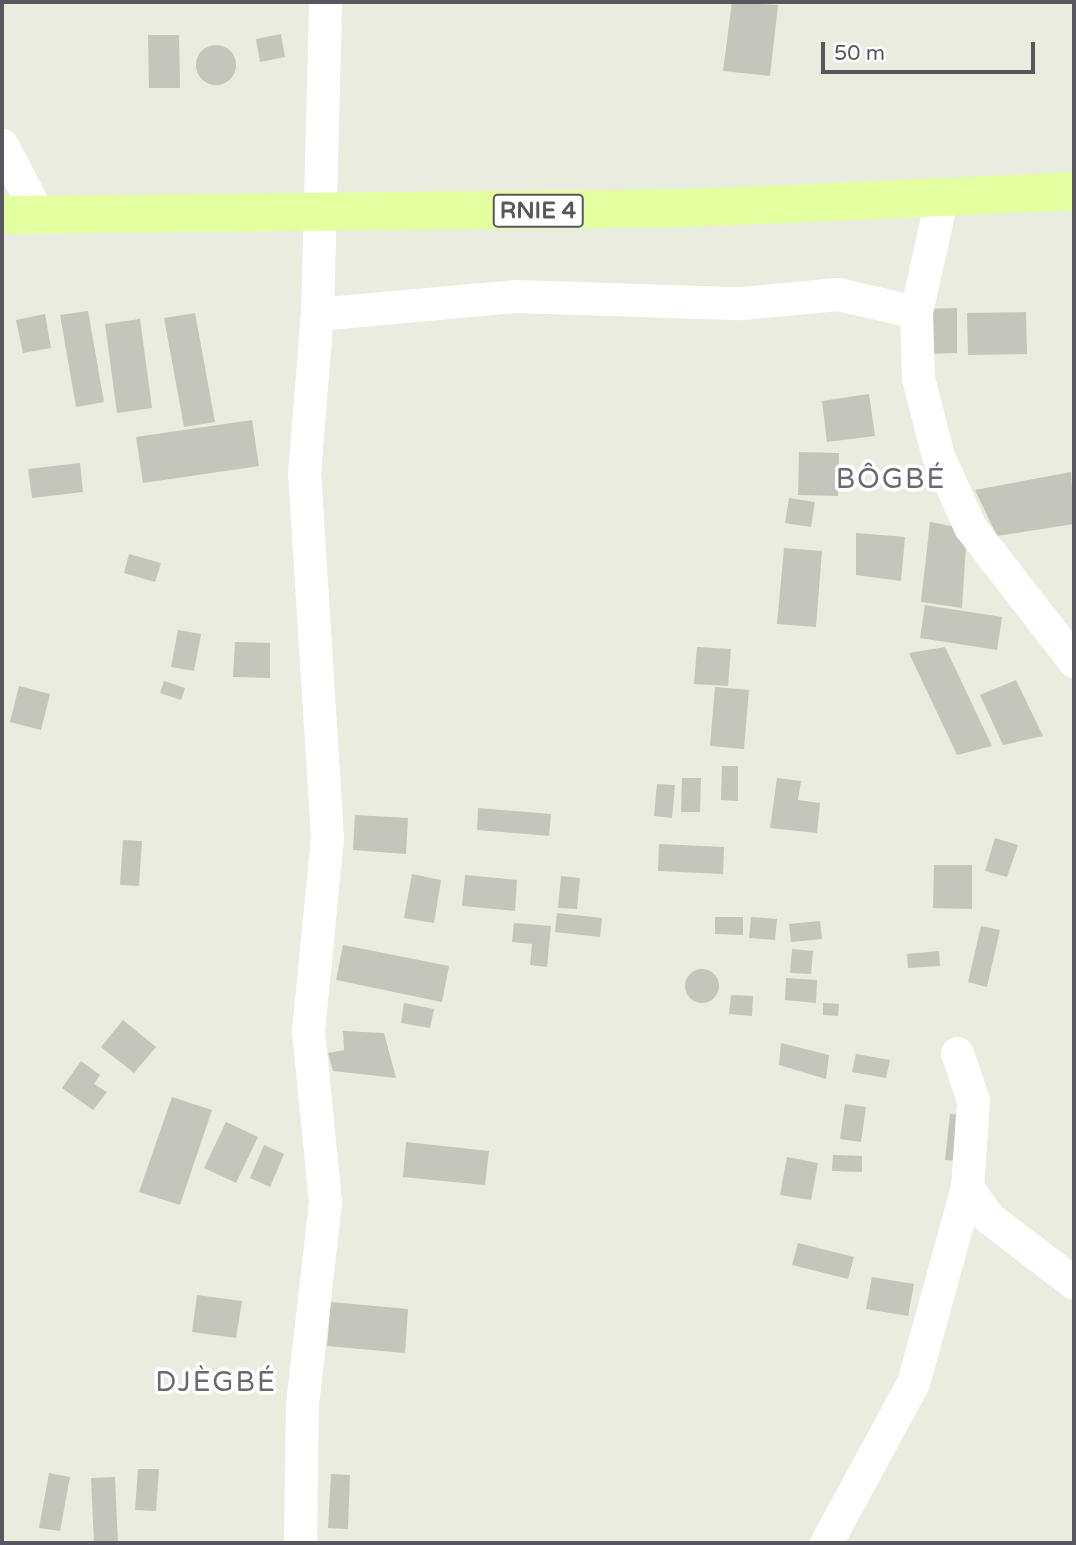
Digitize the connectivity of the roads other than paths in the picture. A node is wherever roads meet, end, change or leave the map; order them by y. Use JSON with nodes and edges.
{"nodes":[{"id":1,"x":325,"y":2,"type":"edge"},
{"id":2,"x":2,"y":145,"type":"edge"},
{"id":3,"x":1074,"y":191,"type":"edge"},
{"id":4,"x":941,"y":200,"type":"junction"},
{"id":5,"x":2,"y":215,"type":"edge"},
{"id":6,"x":319,"y":215,"type":"junction"},
{"id":7,"x":39,"y":216,"type":"junction"},
{"id":8,"x":916,"y":312,"type":"junction"},
{"id":9,"x":317,"y":314,"type":"junction"},
{"id":10,"x":1074,"y":661,"type":"edge"},
{"id":11,"x":957,"y":1053,"type":"dead end"},
{"id":12,"x":967,"y":1187,"type":"junction"},
{"id":13,"x":1074,"y":1283,"type":"edge"},
{"id":14,"x":300,"y":1543,"type":"edge"},
{"id":15,"x":826,"y":1543,"type":"edge"}],
"edges":[{"from":1,"to":6,"type":"street"},
{"from":2,"to":7,"type":"street"},
{"from":3,"to":4,"type":"main road","number":"RNIE 4"},
{"from":4,"to":6,"type":"main road","number":"RNIE 4"},
{"from":4,"to":8,"type":"street"},
{"from":5,"to":7,"type":"main road","number":"RNIE 4"},
{"from":6,"to":7,"type":"main road","number":"RNIE 4"},
{"from":6,"to":9,"type":"street"},
{"from":8,"to":9,"type":"street"},
{"from":8,"to":10,"type":"street"},
{"from":9,"to":14,"type":"street"},
{"from":11,"to":12,"type":"street"},
{"from":12,"to":13,"type":"street"},
{"from":12,"to":15,"type":"street"}]}
